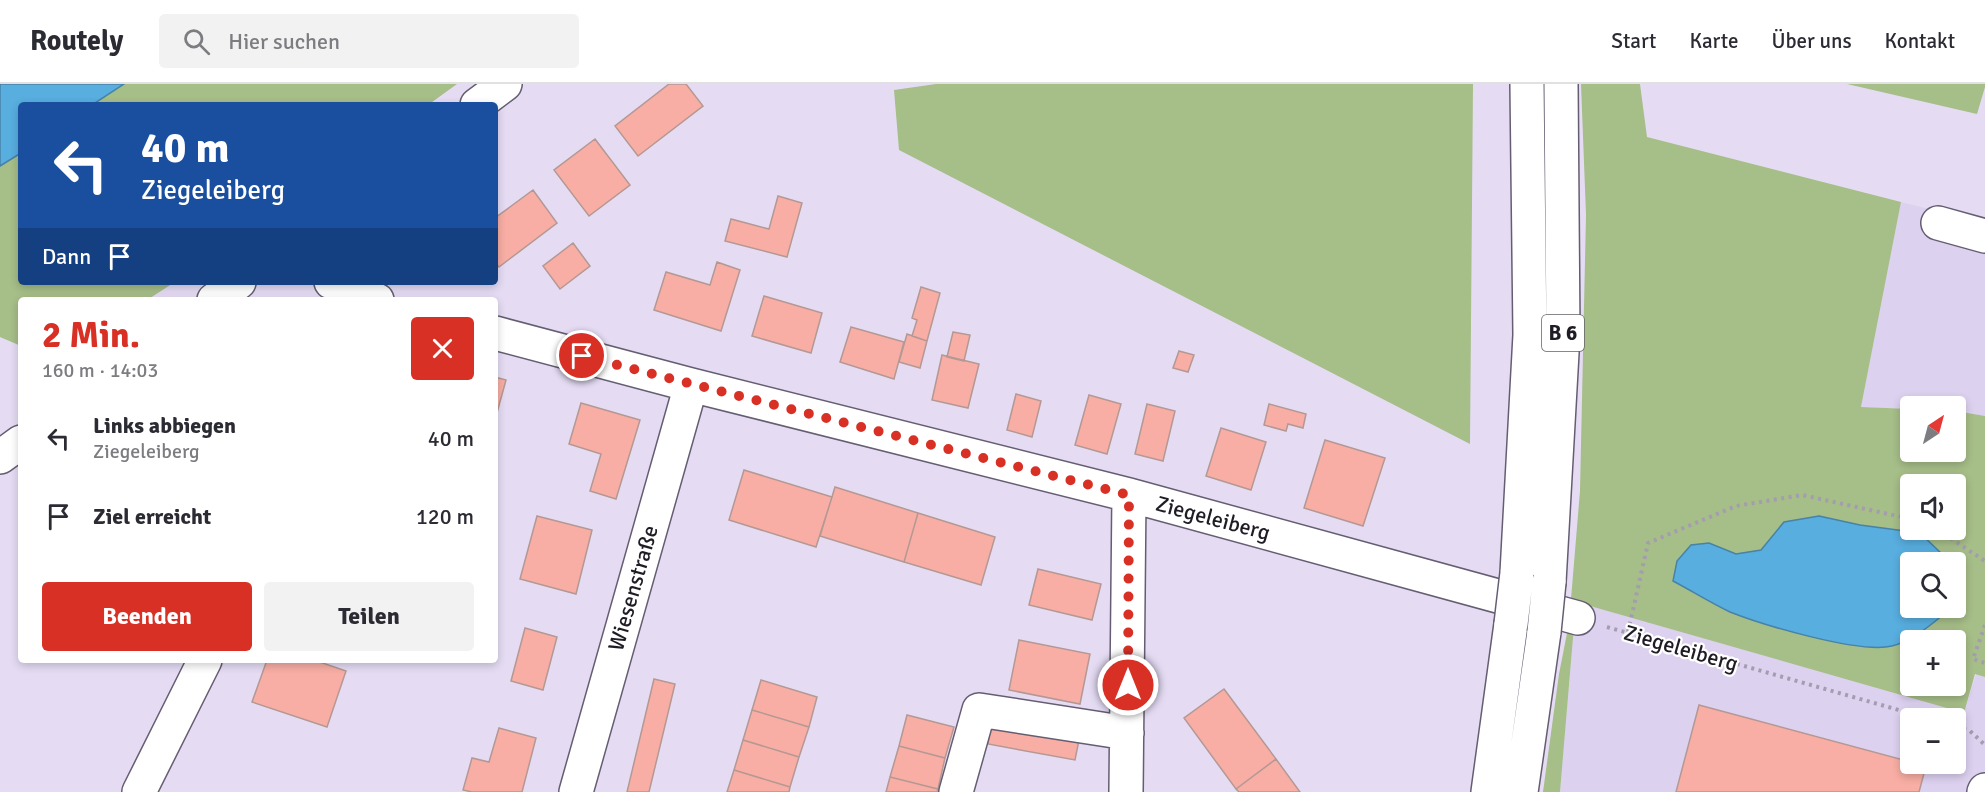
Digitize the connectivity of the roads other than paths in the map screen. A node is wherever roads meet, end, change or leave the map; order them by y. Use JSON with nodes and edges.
{"nodes":[{"id":1,"x":506,"y":84,"type":"edge"},
{"id":2,"x":1527,"y":84,"type":"edge"},
{"id":3,"x":1561,"y":84,"type":"edge"},
{"id":4,"x":481,"y":102,"type":"edge"},
{"id":5,"x":1938,"y":224,"type":"dead end"},
{"id":6,"x":1985,"y":236,"type":"edge"},
{"id":7,"x":234,"y":285,"type":"edge"},
{"id":8,"x":339,"y":285,"type":"edge"},
{"id":9,"x":218,"y":297,"type":"edge"},
{"id":10,"x":369,"y":297,"type":"edge"},
{"id":11,"x":498,"y":334,"type":"edge"},
{"id":12,"x":691,"y":385,"type":"junction"},
{"id":13,"x":18,"y":444,"type":"edge"},
{"id":14,"x":0,"y":457,"type":"edge"},
{"id":15,"x":1129,"y":495,"type":"junction"},
{"id":16,"x":1578,"y":618,"type":"road end"},
{"id":17,"x":204,"y":663,"type":"edge"},
{"id":18,"x":1128,"y":733,"type":"junction"},
{"id":19,"x":139,"y":792,"type":"edge"},
{"id":20,"x":576,"y":792,"type":"edge"},
{"id":21,"x":956,"y":792,"type":"edge"},
{"id":22,"x":1126,"y":792,"type":"edge"},
{"id":23,"x":1488,"y":792,"type":"edge"},
{"id":24,"x":1521,"y":792,"type":"edge"}],
"edges":[{"from":1,"to":4,"type":"main road"},
{"from":2,"to":23,"type":"main road","number":"B 6","bridge":true},
{"from":3,"to":24,"type":"main road","number":"B 6","bridge":true},
{"from":5,"to":6,"type":"main road"},
{"from":7,"to":9,"type":"main road"},
{"from":8,"to":10,"type":"main road"},
{"from":11,"to":12,"type":"main road","name":"Ziegeleiberg"},
{"from":12,"to":15,"type":"main road","name":"Ziegeleiberg"},
{"from":12,"to":20,"type":"main road","name":"Wiesenstraße"},
{"from":13,"to":14,"type":"main road"},
{"from":15,"to":16,"type":"main road","name":"Ziegeleiberg"},
{"from":15,"to":18,"type":"main road"},
{"from":17,"to":19,"type":"main road"},
{"from":18,"to":21,"type":"main road"},
{"from":18,"to":22,"type":"main road"}]}
